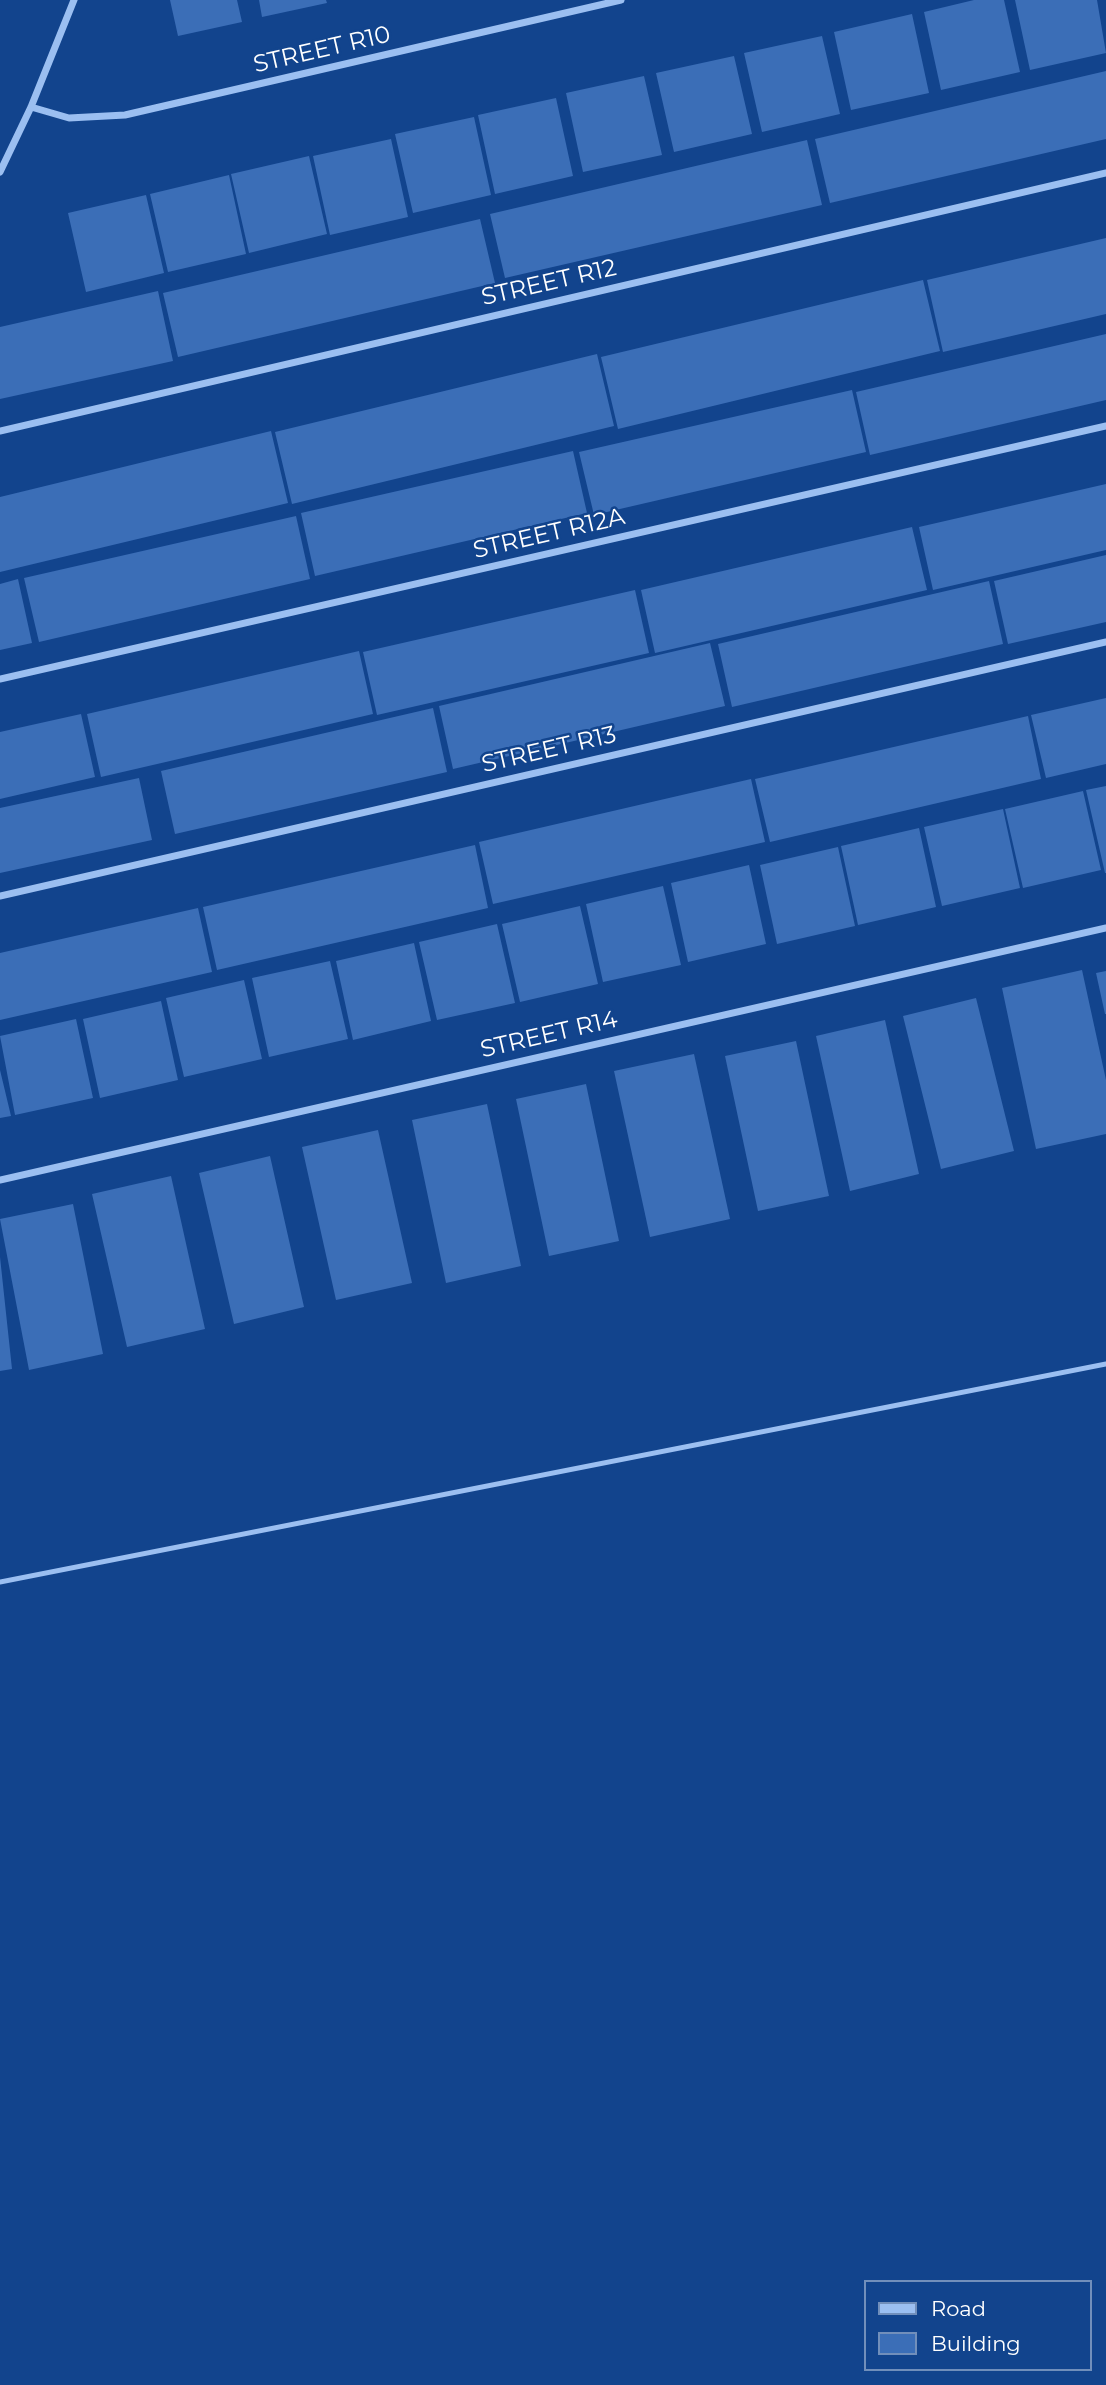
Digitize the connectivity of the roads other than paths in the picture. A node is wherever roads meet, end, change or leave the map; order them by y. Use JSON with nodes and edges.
{"nodes":[{"id":1,"x":74,"y":0,"type":"edge"},
{"id":2,"x":621,"y":0,"type":"edge"},
{"id":3,"x":32,"y":107,"type":"junction"},
{"id":4,"x":0,"y":172,"type":"edge"},
{"id":5,"x":1106,"y":173,"type":"edge"},
{"id":6,"x":1106,"y":426,"type":"edge"},
{"id":7,"x":0,"y":431,"type":"edge"},
{"id":8,"x":1106,"y":642,"type":"edge"},
{"id":9,"x":0,"y":679,"type":"edge"},
{"id":10,"x":0,"y":896,"type":"edge"},
{"id":11,"x":1106,"y":928,"type":"edge"},
{"id":12,"x":0,"y":1180,"type":"edge"},
{"id":13,"x":1106,"y":1364,"type":"edge"},
{"id":14,"x":0,"y":1583,"type":"edge"}],
"edges":[{"from":1,"to":3,"type":"street"},
{"from":2,"to":3,"type":"street","name":"STREET R10"},
{"from":3,"to":4,"type":"street"},
{"from":5,"to":7,"type":"street","name":"STREET R12"},
{"from":6,"to":9,"type":"street","name":"STREET R12A"},
{"from":8,"to":10,"type":"street","name":"STREET R13"},
{"from":11,"to":12,"type":"street","name":"STREET R14"},
{"from":13,"to":14,"type":"lane"}]}
